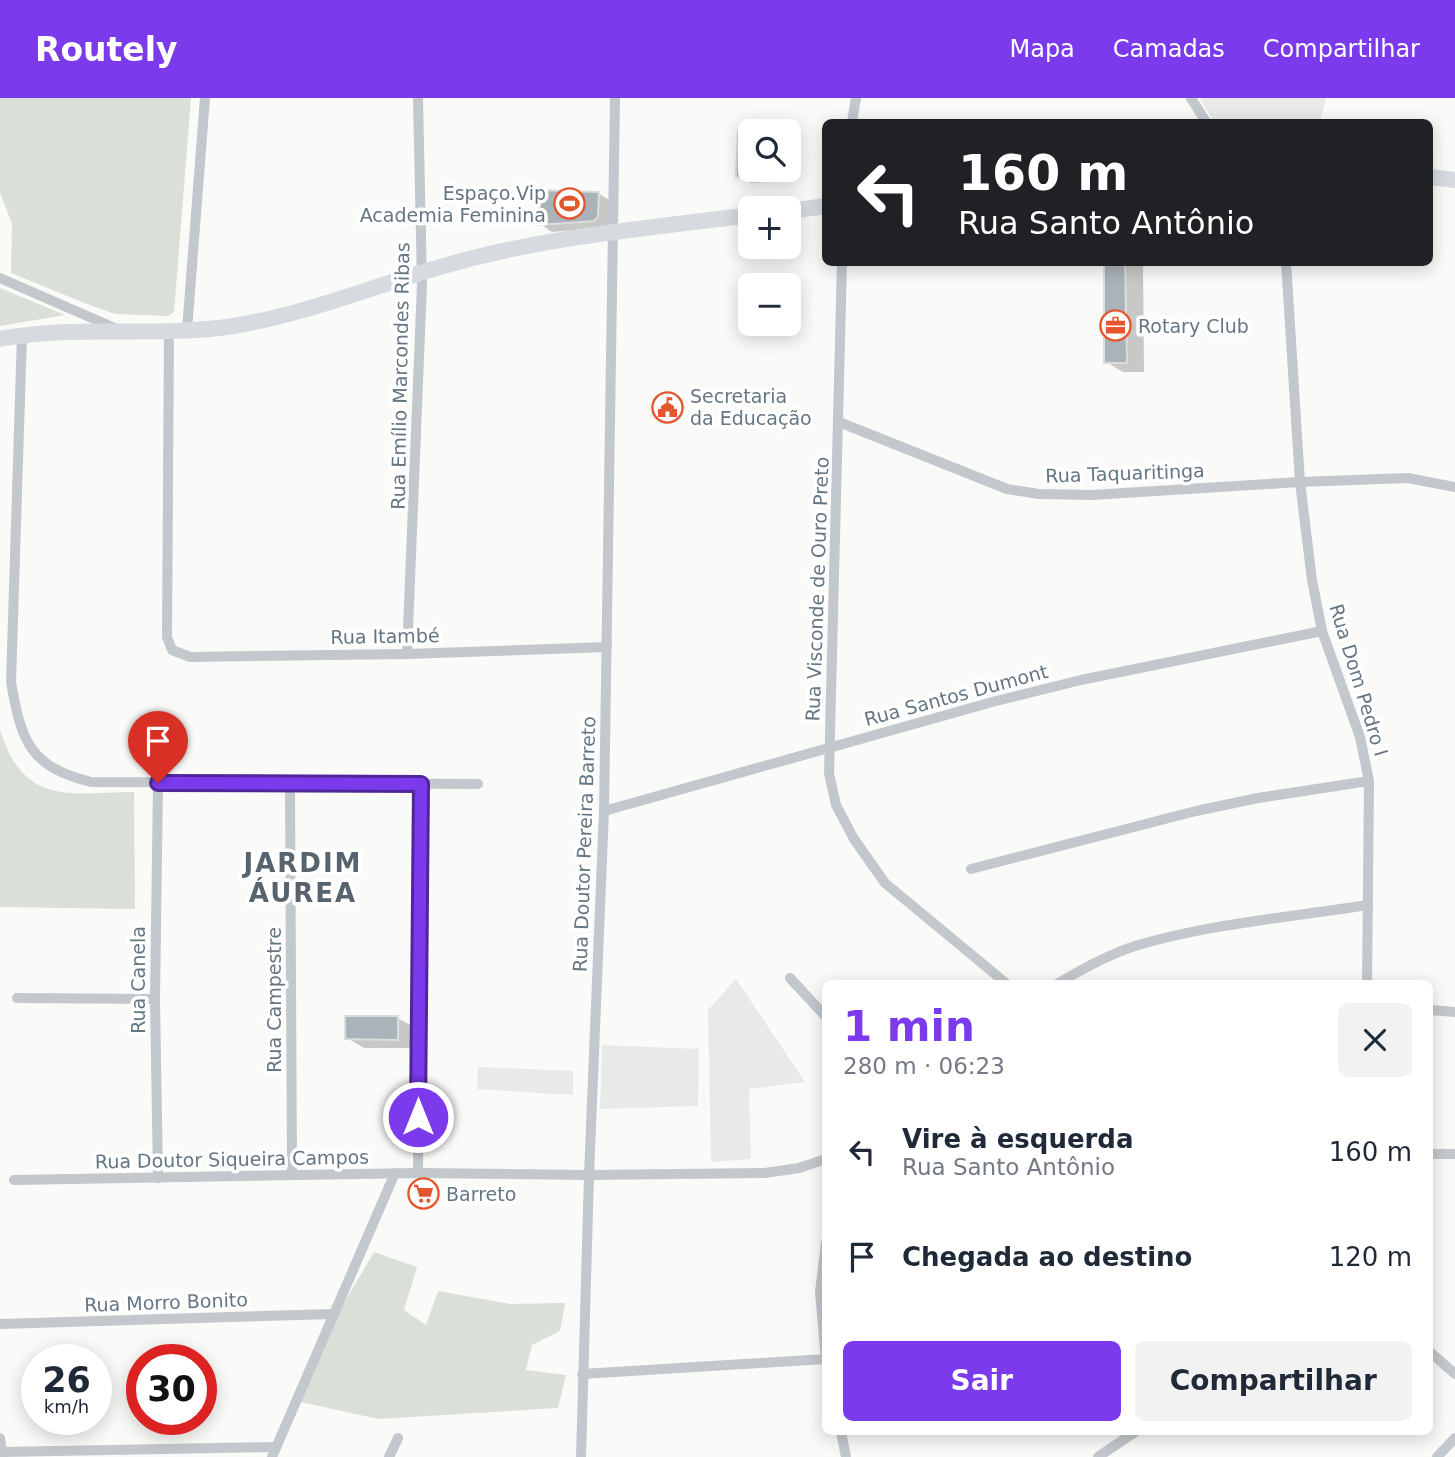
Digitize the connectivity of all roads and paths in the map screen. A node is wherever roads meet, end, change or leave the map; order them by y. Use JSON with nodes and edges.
{"nodes":[{"id":1,"x":205,"y":98,"type":"edge"},
{"id":2,"x":418,"y":98,"type":"edge"},
{"id":3,"x":615,"y":98,"type":"edge"},
{"id":4,"x":856,"y":98,"type":"edge"},
{"id":5,"x":1191,"y":98,"type":"edge"},
{"id":6,"x":852,"y":119,"type":"edge"},
{"id":7,"x":1204,"y":119,"type":"edge"},
{"id":8,"x":1433,"y":177,"type":"edge"},
{"id":9,"x":1455,"y":180,"type":"edge"},
{"id":10,"x":822,"y":207,"type":"edge"},
{"id":11,"x":801,"y":209,"type":"edge"},
{"id":12,"x":738,"y":217,"type":"edge"},
{"id":13,"x":611,"y":232,"type":"junction"},
{"id":14,"x":842,"y":266,"type":"edge"},
{"id":15,"x":1286,"y":266,"type":"edge"},
{"id":16,"x":422,"y":272,"type":"junction"},
{"id":17,"x":0,"y":278,"type":"edge"},
{"id":18,"x":93,"y":325,"type":"junction"},
{"id":19,"x":187,"y":330,"type":"junction"},
{"id":20,"x":169,"y":332,"type":"junction"},
{"id":21,"x":22,"y":335,"type":"junction"},
{"id":22,"x":0,"y":339,"type":"edge"},
{"id":23,"x":839,"y":422,"type":"junction"},
{"id":24,"x":1300,"y":482,"type":"junction"},
{"id":25,"x":1455,"y":487,"type":"edge"},
{"id":26,"x":1322,"y":631,"type":"junction"},
{"id":27,"x":607,"y":647,"type":"junction"},
{"id":28,"x":407,"y":654,"type":"junction"},
{"id":29,"x":830,"y":748,"type":"junction"},
{"id":30,"x":1369,"y":780,"type":"junction"},
{"id":31,"x":158,"y":783,"type":"junction"},
{"id":32,"x":290,"y":783,"type":"junction"},
{"id":33,"x":421,"y":784,"type":"junction"},
{"id":34,"x":478,"y":784,"type":"dead end"},
{"id":35,"x":604,"y":810,"type":"junction"},
{"id":36,"x":971,"y":869,"type":"dead end"},
{"id":37,"x":1368,"y":905,"type":"junction"},
{"id":38,"x":790,"y":978,"type":"dead end"},
{"id":39,"x":1002,"y":980,"type":"edge"},
{"id":40,"x":1064,"y":980,"type":"edge"},
{"id":41,"x":1367,"y":980,"type":"edge"},
{"id":42,"x":17,"y":999,"type":"dead end"},
{"id":43,"x":155,"y":999,"type":"junction"},
{"id":44,"x":1433,"y":1010,"type":"edge"},
{"id":45,"x":1455,"y":1012,"type":"edge"},
{"id":46,"x":822,"y":1013,"type":"edge"},
{"id":47,"x":1433,"y":1154,"type":"edge"},
{"id":48,"x":1455,"y":1154,"type":"edge"},
{"id":49,"x":822,"y":1160,"type":"edge"},
{"id":50,"x":418,"y":1172,"type":"junction"},
{"id":51,"x":395,"y":1173,"type":"junction"},
{"id":52,"x":292,"y":1175,"type":"junction"},
{"id":53,"x":589,"y":1175,"type":"junction"},
{"id":54,"x":158,"y":1178,"type":"junction"},
{"id":55,"x":14,"y":1180,"type":"dead end"},
{"id":56,"x":822,"y":1275,"type":"edge"},
{"id":57,"x":333,"y":1314,"type":"junction"},
{"id":58,"x":822,"y":1314,"type":"edge"},
{"id":59,"x":0,"y":1324,"type":"edge"},
{"id":60,"x":1433,"y":1355,"type":"edge"},
{"id":61,"x":822,"y":1359,"type":"edge"},
{"id":62,"x":582,"y":1374,"type":"junction"},
{"id":63,"x":1455,"y":1374,"type":"edge"},
{"id":64,"x":842,"y":1435,"type":"edge"},
{"id":65,"x":1131,"y":1435,"type":"edge"},
{"id":66,"x":0,"y":1438,"type":"edge"},
{"id":67,"x":398,"y":1438,"type":"dead end"},
{"id":68,"x":1455,"y":1438,"type":"edge"},
{"id":69,"x":273,"y":1452,"type":"edge"},
{"id":70,"x":2,"y":1455,"type":"edge"},
{"id":71,"x":389,"y":1457,"type":"edge"},
{"id":72,"x":581,"y":1457,"type":"edge"},
{"id":73,"x":846,"y":1457,"type":"edge"},
{"id":74,"x":1098,"y":1457,"type":"edge"},
{"id":75,"x":1437,"y":1457,"type":"edge"}],
"edges":[{"from":1,"to":19,"type":"street"},
{"from":2,"to":16,"type":"street","name":"Rua Emílio Marcondes Ribas"},
{"from":3,"to":13,"type":"street","name":"Rua Doutor Pereira Barreto"},
{"from":4,"to":6,"type":"street"},
{"from":5,"to":7,"type":"street"},
{"from":8,"to":9,"type":"main road"},
{"from":10,"to":11,"type":"main road"},
{"from":12,"to":13,"type":"main road"},
{"from":13,"to":16,"type":"main road"},
{"from":13,"to":27,"type":"street","name":"Rua Doutor Pereira Barreto"},
{"from":14,"to":23,"type":"street","name":"Rua Visconde de Ouro Preto"},
{"from":15,"to":24,"type":"street","name":"Rua Dom Pedro I"},
{"from":16,"to":19,"type":"main road"},
{"from":16,"to":28,"type":"street","name":"Rua Emílio Marcondes Ribas"},
{"from":17,"to":18,"type":"street"},
{"from":18,"to":20,"type":"main road"},
{"from":18,"to":21,"type":"main road"},
{"from":19,"to":20,"type":"main road"},
{"from":20,"to":28,"type":"street","name":"Rua Itambé"},
{"from":21,"to":22,"type":"main road"},
{"from":21,"to":31,"type":"street"},
{"from":23,"to":24,"type":"street","name":"Rua Taquaritinga"},
{"from":23,"to":29,"type":"street","name":"Rua Visconde de Ouro Preto"},
{"from":24,"to":25,"type":"street","name":"Rua Taquaritinga"},
{"from":24,"to":26,"type":"street","name":"Rua Dom Pedro I"},
{"from":26,"to":29,"type":"street","name":"Rua Santos Dumont"},
{"from":26,"to":30,"type":"street","name":"Rua Dom Pedro I"},
{"from":27,"to":28,"type":"street","name":"Rua Itambé"},
{"from":27,"to":35,"type":"street","name":"Rua Doutor Pereira Barreto"},
{"from":29,"to":35,"type":"street","name":"Rua Santos Dumont"},
{"from":29,"to":39,"type":"street","name":"Rua Visconde de Ouro Preto"},
{"from":30,"to":36,"type":"street"},
{"from":30,"to":37,"type":"street","name":"Rua Dom Pedro I"},
{"from":31,"to":32,"type":"street"},
{"from":31,"to":43,"type":"street","name":"Rua Canela"},
{"from":32,"to":33,"type":"street"},
{"from":32,"to":52,"type":"street","name":"Rua Campestre"},
{"from":33,"to":34,"type":"street"},
{"from":33,"to":50,"type":"street"},
{"from":35,"to":53,"type":"street","name":"Rua Doutor Pereira Barreto"},
{"from":37,"to":40,"type":"street"},
{"from":37,"to":41,"type":"street","name":"Rua Dom Pedro I"},
{"from":38,"to":46,"type":"street"},
{"from":42,"to":43,"type":"street"},
{"from":43,"to":54,"type":"street","name":"Rua Canela"},
{"from":44,"to":45,"type":"street"},
{"from":47,"to":48,"type":"street"},
{"from":49,"to":53,"type":"street","name":"Rua Doutor Siqueira Campos"},
{"from":50,"to":51,"type":"street","name":"Rua Doutor Siqueira Campos"},
{"from":50,"to":53,"type":"street","name":"Rua Doutor Siqueira Campos"},
{"from":51,"to":52,"type":"street","name":"Rua Doutor Siqueira Campos"},
{"from":51,"to":57,"type":"street"},
{"from":52,"to":54,"type":"street","name":"Rua Doutor Siqueira Campos"},
{"from":53,"to":62,"type":"street","name":"Rua Doutor Pereira Barreto"},
{"from":54,"to":55,"type":"street","name":"Rua Doutor Siqueira Campos"},
{"from":56,"to":58,"type":"street"},
{"from":57,"to":59,"type":"street","name":"Rua Morro Bonito"},
{"from":57,"to":69,"type":"street"},
{"from":60,"to":63,"type":"street"},
{"from":61,"to":62,"type":"street"},
{"from":62,"to":72,"type":"street","name":"Rua Doutor Pereira Barreto"},
{"from":64,"to":73,"type":"street"},
{"from":65,"to":74,"type":"street"},
{"from":66,"to":70,"type":"street"},
{"from":67,"to":71,"type":"street"},
{"from":68,"to":75,"type":"street"},
{"from":69,"to":70,"type":"street"}]}
